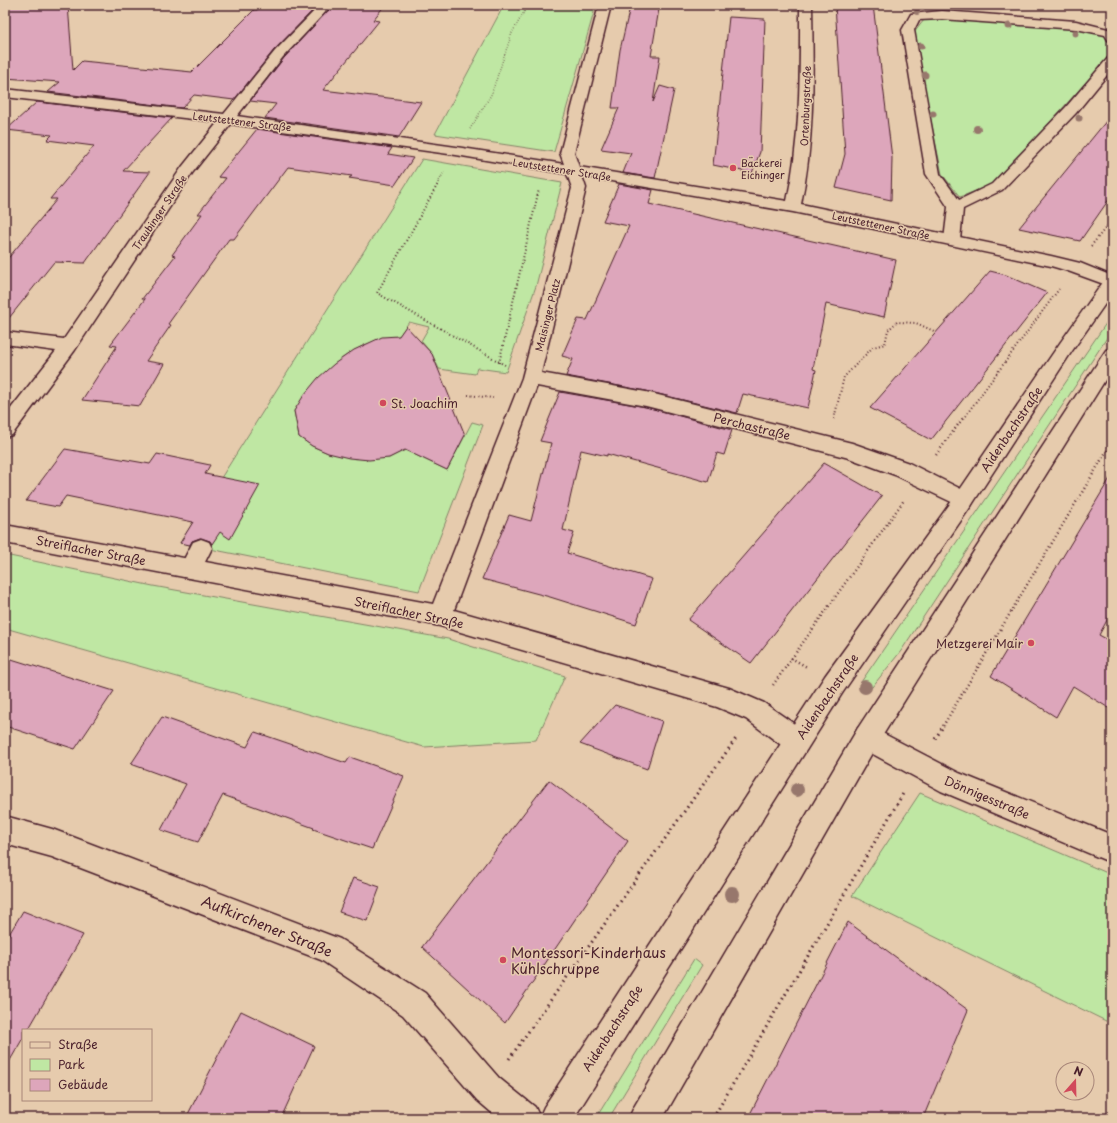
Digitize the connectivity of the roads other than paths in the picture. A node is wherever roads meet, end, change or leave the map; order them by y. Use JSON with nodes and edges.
{"nodes":[{"id":1,"x":326,"y":5,"type":"edge"},
{"id":2,"x":605,"y":5,"type":"edge"},
{"id":3,"x":806,"y":5,"type":"edge"},
{"id":4,"x":1112,"y":37,"type":"edge"},
{"id":5,"x":1112,"y":61,"type":"edge"},
{"id":6,"x":5,"y":93,"type":"edge"},
{"id":7,"x":228,"y":119,"type":"junction"},
{"id":8,"x":573,"y":170,"type":"junction"},
{"id":9,"x":793,"y":207,"type":"junction"},
{"id":10,"x":956,"y":207,"type":"junction"},
{"id":11,"x":952,"y":240,"type":"junction"},
{"id":12,"x":1112,"y":282,"type":"edge"},
{"id":13,"x":5,"y":338,"type":"edge"},
{"id":14,"x":69,"y":346,"type":"junction"},
{"id":15,"x":1112,"y":354,"type":"edge"},
{"id":16,"x":531,"y":378,"type":"junction"},
{"id":17,"x":5,"y":430,"type":"edge"},
{"id":18,"x":964,"y":500,"type":"junction"},
{"id":19,"x":5,"y":534,"type":"edge"},
{"id":20,"x":201,"y":548,"type":"dead end"},
{"id":21,"x":190,"y":568,"type":"junction"},
{"id":22,"x":440,"y":616,"type":"junction"},
{"id":23,"x":867,"y":737,"type":"junction"},
{"id":24,"x":797,"y":741,"type":"junction"},
{"id":25,"x":5,"y":830,"type":"edge"},
{"id":26,"x":1112,"y":849,"type":"edge"},
{"id":27,"x":524,"y":1118,"type":"edge"},
{"id":28,"x":555,"y":1118,"type":"edge"},
{"id":29,"x":645,"y":1118,"type":"edge"}],
"edges":[{"from":1,"to":7,"type":"street","name":"Traubinger Straße"},
{"from":2,"to":8,"type":"street","name":"Maisinger Platz"},
{"from":3,"to":9,"type":"street","name":"Ortenburgstraße"},
{"from":4,"to":10,"type":"street"},
{"from":5,"to":10,"type":"street"},
{"from":6,"to":7,"type":"street","name":"Leutstettener Straße"},
{"from":7,"to":8,"type":"street","name":"Leutstettener Straße"},
{"from":7,"to":14,"type":"street","name":"Traubinger Straße"},
{"from":8,"to":9,"type":"street","name":"Leutstettener Straße"},
{"from":8,"to":16,"type":"street","name":"Maisinger Platz"},
{"from":9,"to":11,"type":"street","name":"Leutstettener Straße"},
{"from":10,"to":11,"type":"street"},
{"from":11,"to":12,"type":"street","name":"Leutstettener Straße"},
{"from":12,"to":18,"type":"street","name":"Aidenbachstraße"},
{"from":13,"to":14,"type":"street"},
{"from":14,"to":17,"type":"street","name":"Traubinger Straße"},
{"from":15,"to":23,"type":"street"},
{"from":16,"to":18,"type":"street","name":"Perchastraße"},
{"from":16,"to":22,"type":"street","name":"Maisinger Platz"},
{"from":18,"to":24,"type":"street","name":"Aidenbachstraße"},
{"from":19,"to":21,"type":"street","name":"Streiflacher Straße"},
{"from":20,"to":21,"type":"street"},
{"from":21,"to":22,"type":"street","name":"Streiflacher Straße"},
{"from":22,"to":24,"type":"street","name":"Streiflacher Straße"},
{"from":23,"to":26,"type":"street","name":"Dönnigesstraße"},
{"from":23,"to":29,"type":"street"},
{"from":24,"to":28,"type":"street","name":"Aidenbachstraße"},
{"from":25,"to":27,"type":"street","name":"Aufkirchener Straße"}]}
